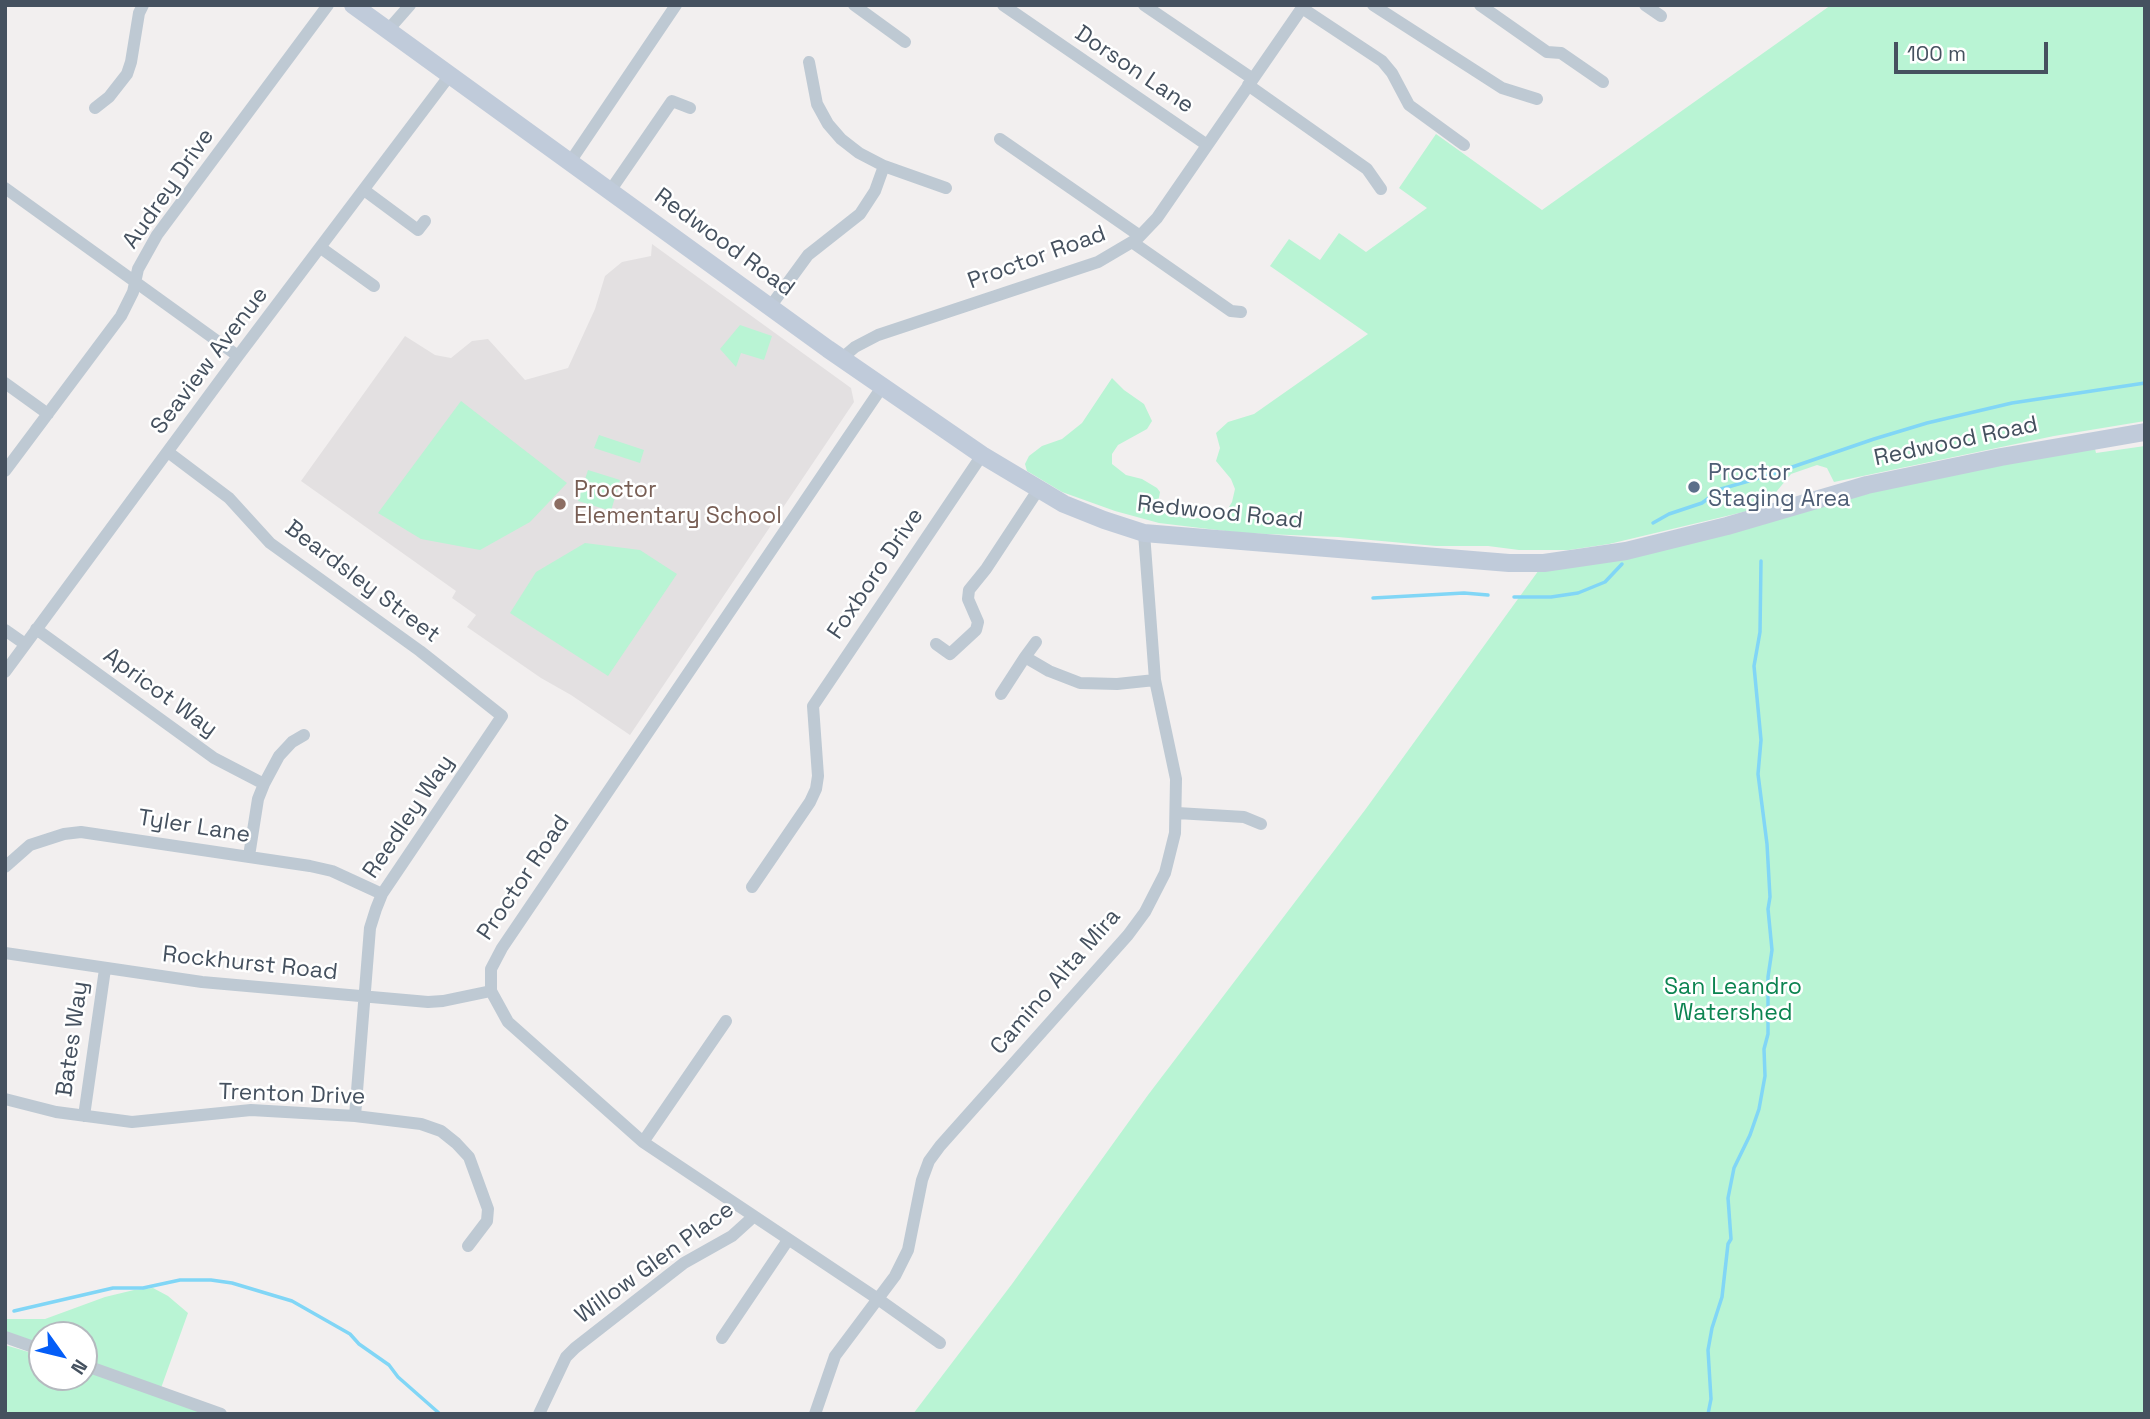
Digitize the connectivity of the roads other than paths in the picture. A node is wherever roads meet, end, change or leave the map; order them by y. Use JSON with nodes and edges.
{"nodes":[{"id":1,"x":142,"y":5,"type":"edge"},
{"id":2,"x":328,"y":5,"type":"edge"},
{"id":3,"x":354,"y":5,"type":"edge"},
{"id":4,"x":410,"y":5,"type":"edge"},
{"id":5,"x":676,"y":5,"type":"edge"},
{"id":6,"x":854,"y":5,"type":"edge"},
{"id":7,"x":1003,"y":5,"type":"edge"},
{"id":8,"x":1144,"y":5,"type":"edge"},
{"id":9,"x":1373,"y":5,"type":"edge"},
{"id":10,"x":1480,"y":5,"type":"edge"},
{"id":11,"x":1645,"y":5,"type":"edge"},
{"id":12,"x":1303,"y":7,"type":"edge"},
{"id":13,"x":1661,"y":16,"type":"dead end"},
{"id":14,"x":388,"y":30,"type":"junction"},
{"id":15,"x":905,"y":42,"type":"dead end"},
{"id":16,"x":809,"y":62,"type":"dead end"},
{"id":17,"x":450,"y":75,"type":"junction"},
{"id":18,"x":1251,"y":82,"type":"junction"},
{"id":19,"x":1603,"y":82,"type":"dead end"},
{"id":20,"x":1536,"y":99,"type":"dead end"},
{"id":21,"x":95,"y":108,"type":"dead end"},
{"id":22,"x":690,"y":108,"type":"dead end"},
{"id":23,"x":1000,"y":139,"type":"dead end"},
{"id":24,"x":1207,"y":145,"type":"junction"},
{"id":25,"x":1464,"y":145,"type":"dead end"},
{"id":26,"x":570,"y":162,"type":"junction"},
{"id":27,"x":884,"y":166,"type":"junction"},
{"id":28,"x":5,"y":188,"type":"edge"},
{"id":29,"x":946,"y":188,"type":"dead end"},
{"id":30,"x":1381,"y":189,"type":"dead end"},
{"id":31,"x":364,"y":190,"type":"junction"},
{"id":32,"x":610,"y":191,"type":"junction"},
{"id":33,"x":425,"y":221,"type":"dead end"},
{"id":34,"x":1136,"y":239,"type":"junction"},
{"id":35,"x":321,"y":248,"type":"junction"},
{"id":36,"x":135,"y":282,"type":"junction"},
{"id":37,"x":374,"y":286,"type":"dead end"},
{"id":38,"x":770,"y":307,"type":"junction"},
{"id":39,"x":1241,"y":312,"type":"dead end"},
{"id":40,"x":238,"y":356,"type":"junction"},
{"id":41,"x":841,"y":359,"type":"junction"},
{"id":42,"x":5,"y":383,"type":"edge"},
{"id":43,"x":882,"y":387,"type":"junction"},
{"id":44,"x":48,"y":414,"type":"junction"},
{"id":45,"x":2145,"y":432,"type":"edge"},
{"id":46,"x":168,"y":452,"type":"junction"},
{"id":47,"x":982,"y":454,"type":"junction"},
{"id":48,"x":5,"y":471,"type":"edge"},
{"id":49,"x":1038,"y":490,"type":"junction"},
{"id":50,"x":1144,"y":533,"type":"junction"},
{"id":51,"x":36,"y":629,"type":"junction"},
{"id":52,"x":5,"y":630,"type":"edge"},
{"id":53,"x":1036,"y":642,"type":"dead end"},
{"id":54,"x":25,"y":644,"type":"junction"},
{"id":55,"x":936,"y":644,"type":"dead end"},
{"id":56,"x":1025,"y":657,"type":"junction"},
{"id":57,"x":5,"y":672,"type":"edge"},
{"id":58,"x":1155,"y":680,"type":"junction"},
{"id":59,"x":1001,"y":694,"type":"dead end"},
{"id":60,"x":502,"y":716,"type":"joint"},
{"id":61,"x":304,"y":735,"type":"dead end"},
{"id":62,"x":264,"y":784,"type":"junction"},
{"id":63,"x":1177,"y":813,"type":"junction"},
{"id":64,"x":1261,"y":824,"type":"dead end"},
{"id":65,"x":249,"y":856,"type":"junction"},
{"id":66,"x":5,"y":867,"type":"edge"},
{"id":67,"x":752,"y":887,"type":"dead end"},
{"id":68,"x":382,"y":894,"type":"junction"},
{"id":69,"x":5,"y":953,"type":"edge"},
{"id":70,"x":105,"y":969,"type":"junction"},
{"id":71,"x":491,"y":991,"type":"junction"},
{"id":72,"x":364,"y":996,"type":"junction"},
{"id":73,"x":726,"y":1021,"type":"dead end"},
{"id":74,"x":5,"y":1099,"type":"edge"},
{"id":75,"x":83,"y":1116,"type":"junction"},
{"id":76,"x":355,"y":1116,"type":"junction"},
{"id":77,"x":643,"y":1142,"type":"junction"},
{"id":78,"x":753,"y":1217,"type":"junction"},
{"id":79,"x":788,"y":1240,"type":"junction"},
{"id":80,"x":468,"y":1246,"type":"dead end"},
{"id":81,"x":878,"y":1299,"type":"junction"},
{"id":82,"x":5,"y":1337,"type":"edge"},
{"id":83,"x":722,"y":1338,"type":"dead end"},
{"id":84,"x":940,"y":1343,"type":"dead end"},
{"id":85,"x":28,"y":1345,"type":"edge"},
{"id":86,"x":98,"y":1370,"type":"edge"},
{"id":87,"x":221,"y":1414,"type":"edge"},
{"id":88,"x":539,"y":1414,"type":"edge"},
{"id":89,"x":815,"y":1414,"type":"edge"}],
"edges":[{"from":1,"to":21,"type":"street"},
{"from":2,"to":36,"type":"street","name":"Audrey Drive"},
{"from":3,"to":14,"type":"main road","name":"Redwood Road"},
{"from":4,"to":14,"type":"street"},
{"from":5,"to":26,"type":"street"},
{"from":6,"to":15,"type":"street"},
{"from":7,"to":24,"type":"street","name":"Dorson Lane"},
{"from":8,"to":18,"type":"street"},
{"from":9,"to":20,"type":"street"},
{"from":10,"to":19,"type":"street"},
{"from":11,"to":13,"type":"street"},
{"from":12,"to":18,"type":"street","name":"Proctor Road"},
{"from":12,"to":25,"type":"street"},
{"from":14,"to":17,"type":"main road","name":"Redwood Road"},
{"from":16,"to":27,"type":"street"},
{"from":17,"to":26,"type":"main road","name":"Redwood Road"},
{"from":17,"to":31,"type":"street","name":"Seaview Avenue"},
{"from":18,"to":24,"type":"street","name":"Proctor Road"},
{"from":18,"to":30,"type":"street"},
{"from":22,"to":32,"type":"street"},
{"from":23,"to":34,"type":"street"},
{"from":24,"to":34,"type":"street","name":"Proctor Road"},
{"from":26,"to":32,"type":"main road","name":"Redwood Road"},
{"from":27,"to":29,"type":"street"},
{"from":27,"to":38,"type":"street"},
{"from":28,"to":36,"type":"street"},
{"from":31,"to":33,"type":"street"},
{"from":31,"to":35,"type":"street","name":"Seaview Avenue"},
{"from":32,"to":38,"type":"main road","name":"Redwood Road"},
{"from":34,"to":39,"type":"street"},
{"from":34,"to":41,"type":"street","name":"Proctor Road"},
{"from":35,"to":37,"type":"street"},
{"from":35,"to":40,"type":"street","name":"Seaview Avenue"},
{"from":36,"to":40,"type":"street"},
{"from":36,"to":44,"type":"street","name":"Audrey Drive"},
{"from":38,"to":41,"type":"main road","name":"Redwood Road"},
{"from":40,"to":46,"type":"street","name":"Seaview Avenue"},
{"from":41,"to":43,"type":"main road","name":"Redwood Road"},
{"from":42,"to":44,"type":"street"},
{"from":43,"to":47,"type":"main road","name":"Redwood Road"},
{"from":43,"to":71,"type":"street","name":"Proctor Road"},
{"from":44,"to":48,"type":"street","name":"Audrey Drive"},
{"from":45,"to":50,"type":"main road","name":"Redwood Road"},
{"from":46,"to":51,"type":"street","name":"Seaview Avenue"},
{"from":46,"to":60,"type":"street","name":"Beardsley Street"},
{"from":47,"to":49,"type":"main road","name":"Redwood Road"},
{"from":47,"to":67,"type":"street","name":"Foxboro Drive"},
{"from":49,"to":50,"type":"main road","name":"Redwood Road"},
{"from":49,"to":55,"type":"street"},
{"from":50,"to":58,"type":"street","name":"Camino Alta Mira"},
{"from":51,"to":54,"type":"street","name":"Seaview Avenue"},
{"from":51,"to":62,"type":"street","name":"Apricot Way"},
{"from":52,"to":54,"type":"street"},
{"from":53,"to":56,"type":"street"},
{"from":54,"to":57,"type":"street","name":"Seaview Avenue"},
{"from":56,"to":58,"type":"street"},
{"from":56,"to":59,"type":"street"},
{"from":58,"to":63,"type":"street","name":"Camino Alta Mira"},
{"from":60,"to":68,"type":"street","name":"Reedley Way"},
{"from":61,"to":62,"type":"street"},
{"from":62,"to":65,"type":"street"},
{"from":63,"to":64,"type":"street"},
{"from":63,"to":81,"type":"street","name":"Camino Alta Mira"},
{"from":65,"to":66,"type":"street","name":"Tyler Lane"},
{"from":65,"to":68,"type":"street","name":"Tyler Lane"},
{"from":68,"to":72,"type":"street","name":"Reedley Way"},
{"from":69,"to":70,"type":"street","name":"Rockhurst Road"},
{"from":70,"to":72,"type":"street","name":"Rockhurst Road"},
{"from":70,"to":75,"type":"street","name":"Bates Way"},
{"from":71,"to":72,"type":"street","name":"Rockhurst Road"},
{"from":71,"to":77,"type":"street"},
{"from":72,"to":76,"type":"street","name":"Reedley Way"},
{"from":73,"to":77,"type":"street"},
{"from":74,"to":75,"type":"street","name":"Trenton Drive"},
{"from":75,"to":76,"type":"street","name":"Trenton Drive"},
{"from":76,"to":80,"type":"street","name":"Trenton Drive"},
{"from":77,"to":78,"type":"street"},
{"from":78,"to":79,"type":"street"},
{"from":78,"to":88,"type":"street","name":"Willow Glen Place"},
{"from":79,"to":81,"type":"street"},
{"from":79,"to":83,"type":"street"},
{"from":81,"to":84,"type":"street"},
{"from":81,"to":89,"type":"street","name":"Camino Alta Mira"},
{"from":82,"to":85,"type":"street"},
{"from":86,"to":87,"type":"street"}]}
